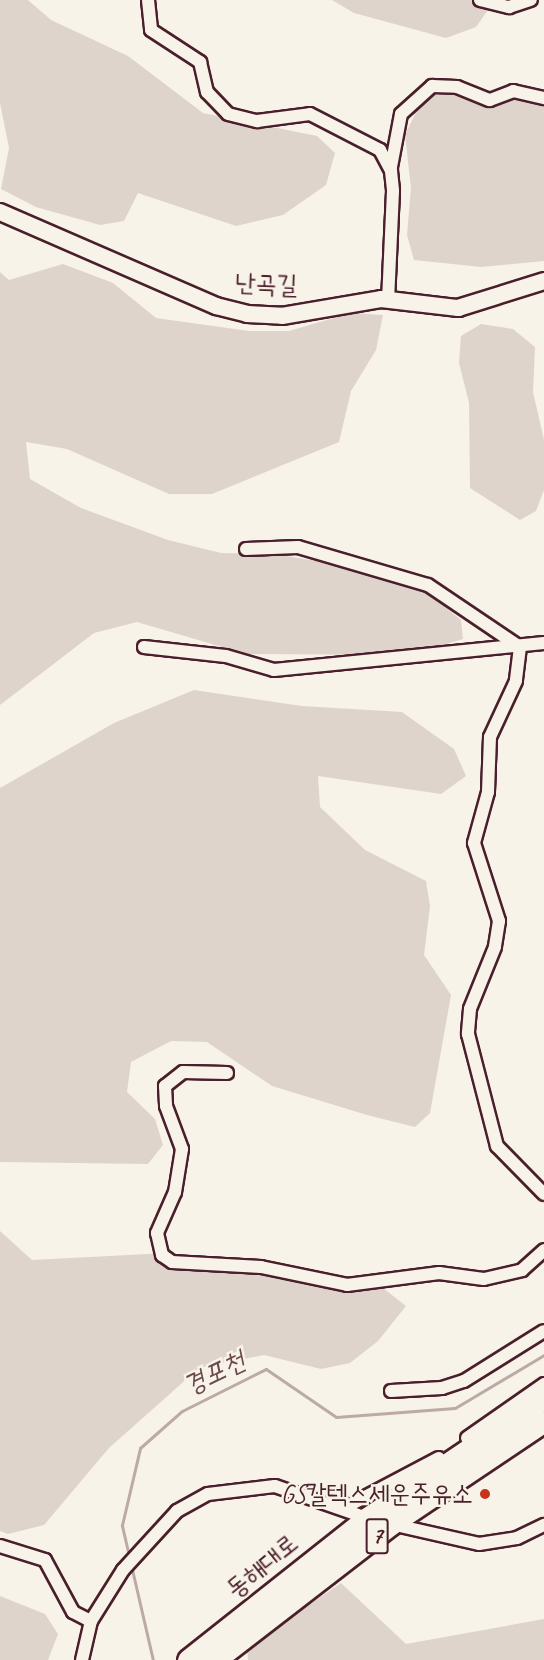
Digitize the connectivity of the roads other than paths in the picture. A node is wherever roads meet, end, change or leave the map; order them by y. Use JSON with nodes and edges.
{"nodes":[{"id":1,"x":148,"y":0,"type":"edge"},
{"id":2,"x":480,"y":0,"type":"edge"},
{"id":3,"x":531,"y":0,"type":"edge"},
{"id":4,"x":544,"y":98,"type":"edge"},
{"id":5,"x":391,"y":171,"type":"junction"},
{"id":6,"x":0,"y":212,"type":"edge"},
{"id":7,"x":544,"y":281,"type":"edge"},
{"id":8,"x":388,"y":300,"type":"junction"},
{"id":9,"x":246,"y":549,"type":"dead end"},
{"id":10,"x":544,"y":642,"type":"edge"},
{"id":11,"x":144,"y":647,"type":"dead end"},
{"id":12,"x":520,"y":647,"type":"junction"},
{"id":13,"x":227,"y":1073,"type":"dead end"},
{"id":14,"x":544,"y":1194,"type":"edge"},
{"id":15,"x":544,"y":1251,"type":"edge"},
{"id":16,"x":544,"y":1331,"type":"edge"},
{"id":17,"x":544,"y":1384,"type":"edge"},
{"id":18,"x":391,"y":1391,"type":"dead end"},
{"id":19,"x":544,"y":1398,"type":"edge"},
{"id":20,"x":544,"y":1421,"type":"edge"},
{"id":21,"x":344,"y":1508,"type":"junction"},
{"id":22,"x":367,"y":1518,"type":"junction"},
{"id":23,"x":391,"y":1524,"type":"junction"},
{"id":24,"x":544,"y":1525,"type":"edge"},
{"id":25,"x":0,"y":1546,"type":"edge"},
{"id":26,"x":91,"y":1621,"type":"junction"},
{"id":27,"x":191,"y":1658,"type":"edge"},
{"id":28,"x":82,"y":1660,"type":"edge"},
{"id":29,"x":215,"y":1660,"type":"edge"}],
"edges":[{"from":1,"to":5,"type":"street"},
{"from":2,"to":3,"type":"street"},
{"from":4,"to":5,"type":"street"},
{"from":5,"to":8,"type":"street"},
{"from":6,"to":8,"type":"street","name":"난곡길"},
{"from":7,"to":8,"type":"street","name":"난곡길"},
{"from":9,"to":12,"type":"street"},
{"from":10,"to":12,"type":"street"},
{"from":11,"to":12,"type":"street"},
{"from":12,"to":14,"type":"street"},
{"from":13,"to":15,"type":"street"},
{"from":16,"to":18,"type":"street"},
{"from":17,"to":21,"type":"street"},
{"from":19,"to":22,"type":"highway","name":"동해대로","number":"7"},
{"from":20,"to":23,"type":"highway","name":"동해대로","number":"7"},
{"from":21,"to":22,"type":"street"},
{"from":21,"to":26,"type":"street"},
{"from":22,"to":27,"type":"highway","name":"동해대로","number":"7"},
{"from":23,"to":24,"type":"street"},
{"from":23,"to":29,"type":"highway","name":"동해대로","number":"7"},
{"from":25,"to":26,"type":"street"},
{"from":26,"to":28,"type":"street"}]}
